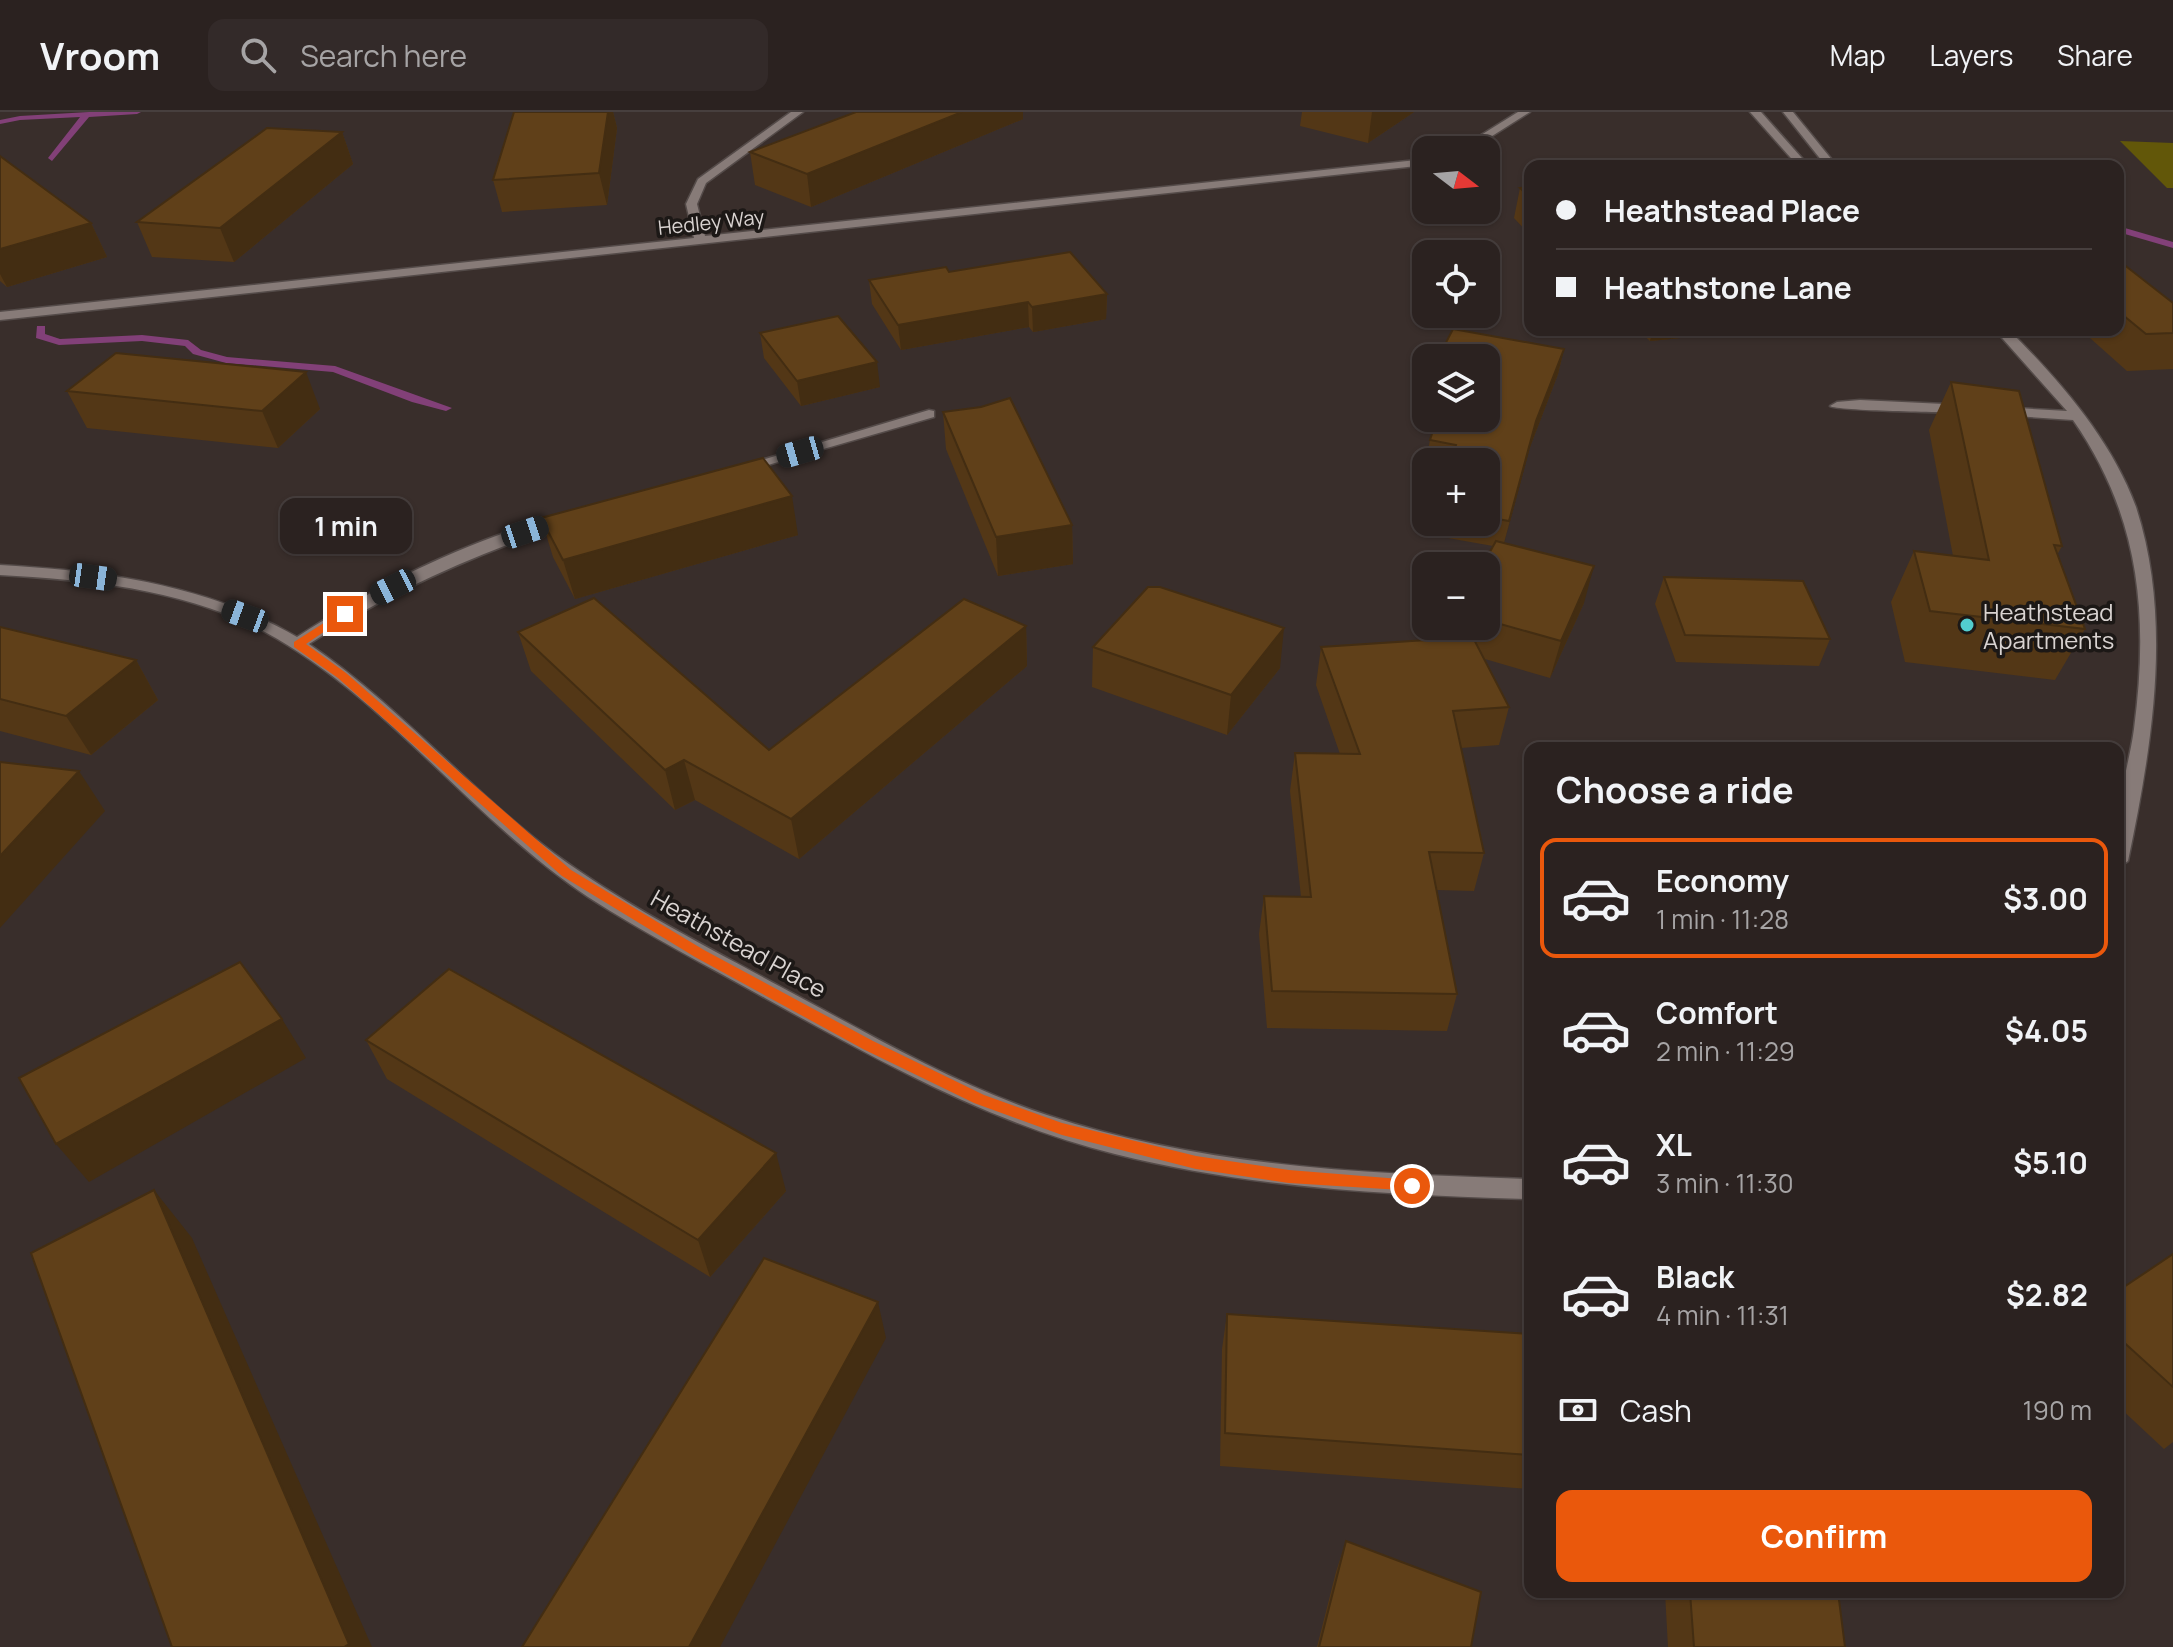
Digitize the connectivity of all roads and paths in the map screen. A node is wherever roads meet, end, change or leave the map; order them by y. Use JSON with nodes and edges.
{"nodes":[{"id":1,"x":798,"y":112,"type":"edge"},
{"id":2,"x":1525,"y":112,"type":"edge"},
{"id":3,"x":1755,"y":112,"type":"edge"},
{"id":4,"x":1788,"y":112,"type":"edge"},
{"id":5,"x":1485,"y":136,"type":"edge"},
{"id":6,"x":1799,"y":160,"type":"edge"},
{"id":7,"x":1827,"y":160,"type":"edge"},
{"id":8,"x":1412,"y":164,"type":"edge"},
{"id":9,"x":701,"y":242,"type":"junction"},
{"id":10,"x":0,"y":316,"type":"edge"},
{"id":11,"x":2008,"y":336,"type":"edge"},
{"id":12,"x":1837,"y":406,"type":"dead end"},
{"id":13,"x":929,"y":414,"type":"dead end"},
{"id":14,"x":2076,"y":416,"type":"junction"},
{"id":15,"x":724,"y":473,"type":"edge"},
{"id":16,"x":585,"y":513,"type":"edge"},
{"id":17,"x":0,"y":570,"type":"edge"},
{"id":18,"x":298,"y":644,"type":"junction"},
{"id":19,"x":2124,"y":832,"type":"edge"},
{"id":20,"x":1524,"y":1189,"type":"edge"}],
"edges":[{"from":1,"to":9,"type":"street"},
{"from":2,"to":5,"type":"street"},
{"from":3,"to":6,"type":"street"},
{"from":4,"to":7,"type":"street"},
{"from":8,"to":9,"type":"street","name":"Hedley Way"},
{"from":9,"to":10,"type":"street","name":"Hedley Way"},
{"from":11,"to":14,"type":"street"},
{"from":12,"to":14,"type":"street"},
{"from":13,"to":15,"type":"street"},
{"from":14,"to":19,"type":"street"},
{"from":16,"to":18,"type":"street"},
{"from":17,"to":18,"type":"street","name":"Heathstead Place"},
{"from":18,"to":20,"type":"street","name":"Heathstead Place"}]}
